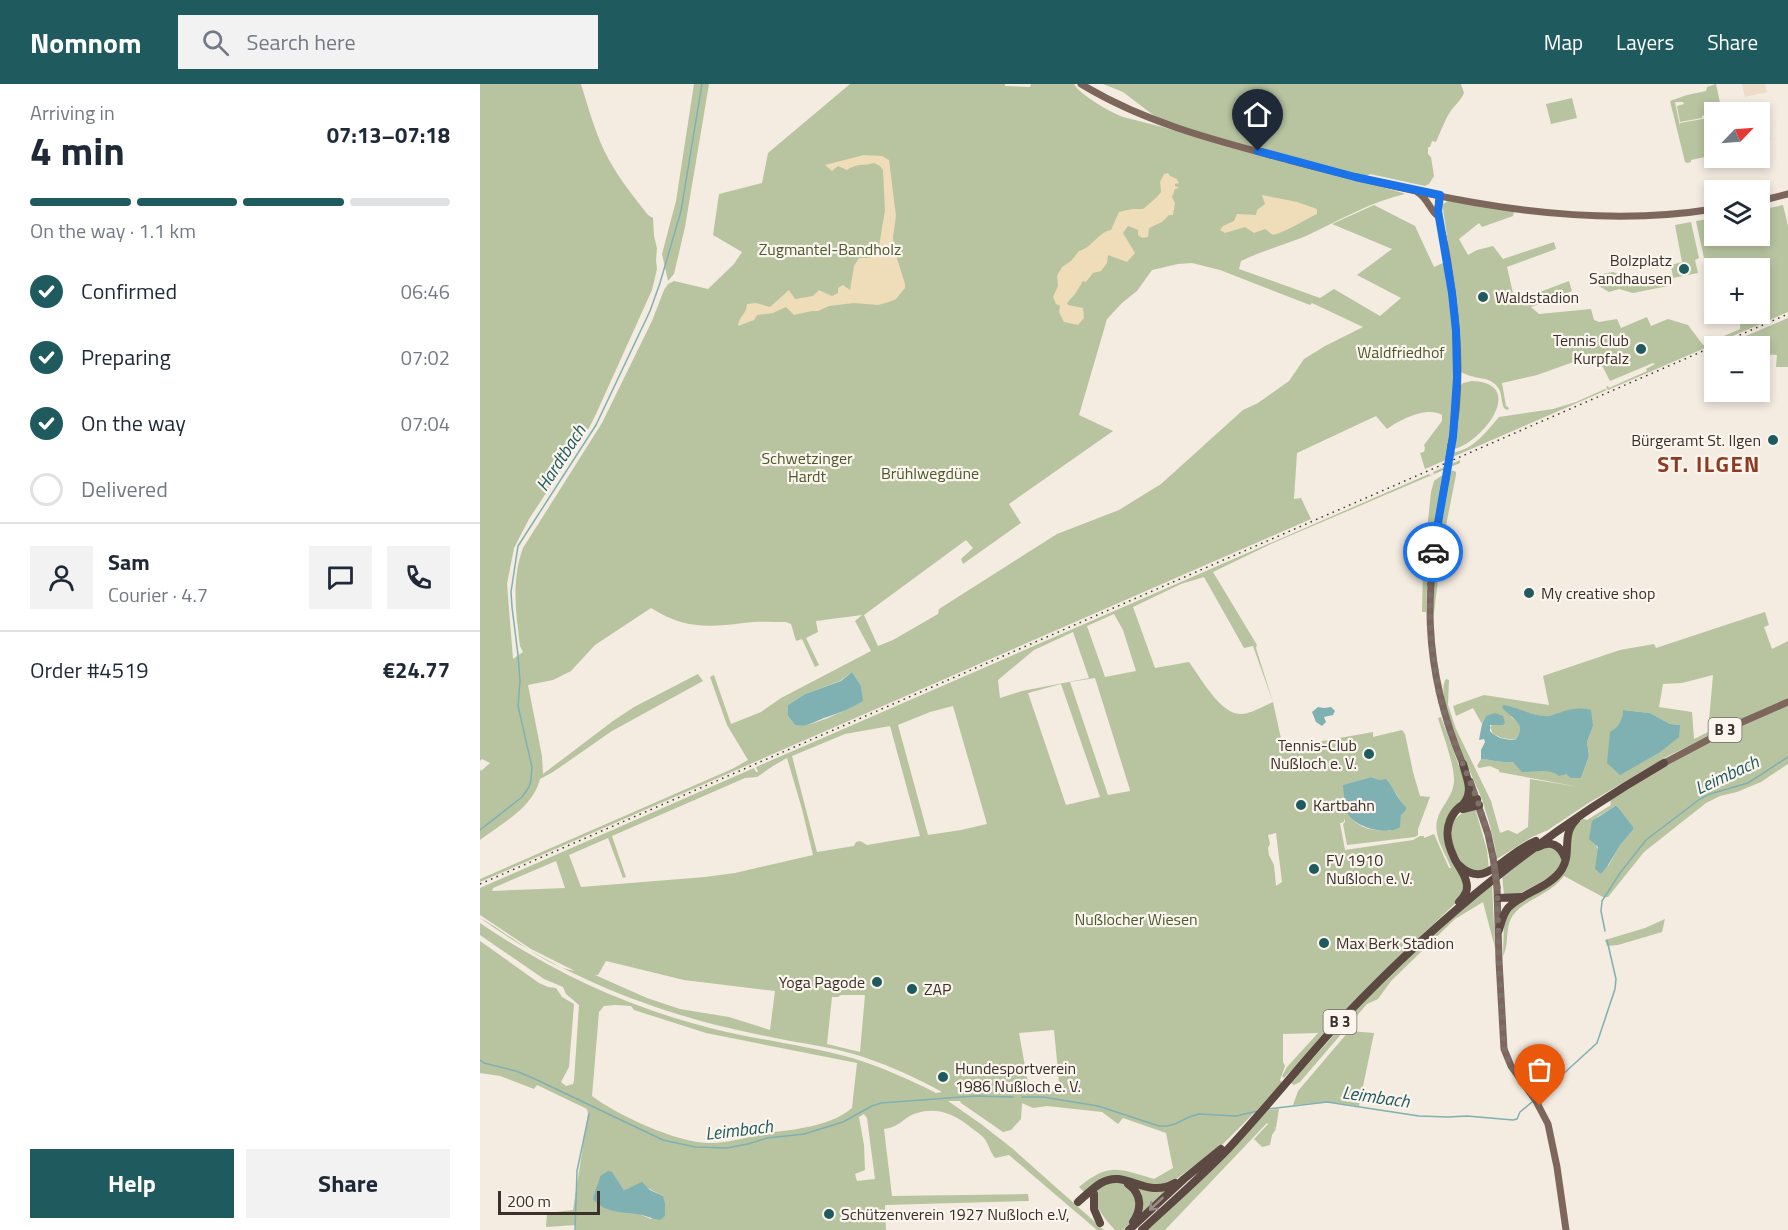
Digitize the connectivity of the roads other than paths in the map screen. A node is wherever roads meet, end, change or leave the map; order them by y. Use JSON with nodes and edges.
{"nodes":[{"id":1,"x":1081,"y":84,"type":"edge"},
{"id":2,"x":1412,"y":189,"type":"junction"},
{"id":3,"x":1788,"y":194,"type":"edge"},
{"id":4,"x":1437,"y":195,"type":"junction"},
{"id":5,"x":1770,"y":198,"type":"edge"},
{"id":6,"x":1431,"y":207,"type":"junction"},
{"id":7,"x":1704,"y":210,"type":"edge"},
{"id":8,"x":1438,"y":216,"type":"junction"},
{"id":9,"x":1788,"y":702,"type":"edge"},
{"id":10,"x":1664,"y":763,"type":"joint"},
{"id":11,"x":1463,"y":764,"type":"junction"},
{"id":12,"x":1478,"y":802,"type":"junction"},
{"id":13,"x":1464,"y":803,"type":"junction"},
{"id":14,"x":1582,"y":813,"type":"junction"},
{"id":15,"x":1451,"y":818,"type":"junction"},
{"id":16,"x":1550,"y":835,"type":"junction"},
{"id":17,"x":1527,"y":852,"type":"junction"},
{"id":18,"x":1454,"y":858,"type":"junction"},
{"id":19,"x":1565,"y":859,"type":"junction"},
{"id":20,"x":1527,"y":895,"type":"junction"},
{"id":21,"x":1498,"y":900,"type":"junction"},
{"id":22,"x":1514,"y":903,"type":"junction"},
{"id":23,"x":1455,"y":910,"type":"junction"},
{"id":24,"x":1499,"y":930,"type":"junction"},
{"id":25,"x":1247,"y":1125,"type":"junction"},
{"id":26,"x":1184,"y":1179,"type":"junction"},
{"id":27,"x":1094,"y":1194,"type":"junction"},
{"id":28,"x":1100,"y":1223,"type":"dead end"},
{"id":29,"x":1143,"y":1228,"type":"edge"},
{"id":30,"x":1129,"y":1230,"type":"edge"},
{"id":31,"x":1566,"y":1230,"type":"edge"}],
"edges":[{"from":1,"to":2,"type":"main road"},
{"from":2,"to":4,"type":"main road"},
{"from":2,"to":6,"type":"main road"},
{"from":3,"to":5,"type":"main road"},
{"from":4,"to":6,"type":"main road"},
{"from":4,"to":7,"type":"main road"},
{"from":4,"to":8,"type":"main road"},
{"from":6,"to":8,"type":"main road"},
{"from":8,"to":11,"type":"main road","bridge":true},
{"from":9,"to":10,"type":"main road","number":"B 3"},
{"from":10,"to":14,"type":"highway","number":"B 3"},
{"from":11,"to":12,"type":"main road"},
{"from":11,"to":13,"type":"highway"},
{"from":12,"to":13,"type":"highway"},
{"from":12,"to":15,"type":"highway"},
{"from":12,"to":21,"type":"main road","bridge":true},
{"from":13,"to":15,"type":"highway"},
{"from":14,"to":16,"type":"highway","number":"B 3"},
{"from":14,"to":19,"type":"highway"},
{"from":15,"to":18,"type":"highway"},
{"from":16,"to":17,"type":"highway","number":"B 3"},
{"from":16,"to":18,"type":"highway"},
{"from":17,"to":19,"type":"highway"},
{"from":17,"to":23,"type":"highway","number":"B 3"},
{"from":18,"to":23,"type":"highway"},
{"from":19,"to":20,"type":"highway"},
{"from":20,"to":21,"type":"highway"},
{"from":20,"to":22,"type":"highway"},
{"from":21,"to":22,"type":"highway"},
{"from":21,"to":24,"type":"main road"},
{"from":22,"to":24,"type":"highway"},
{"from":23,"to":25,"type":"highway","number":"B 3"},
{"from":24,"to":31,"type":"main road"},
{"from":25,"to":26,"type":"highway","number":"B 3"},
{"from":25,"to":29,"type":"highway","number":"B 3"},
{"from":26,"to":27,"type":"highway"},
{"from":26,"to":30,"type":"highway","number":"B 3","one_way":true},
{"from":27,"to":28,"type":"highway"},
{"from":27,"to":30,"type":"highway"}]}
